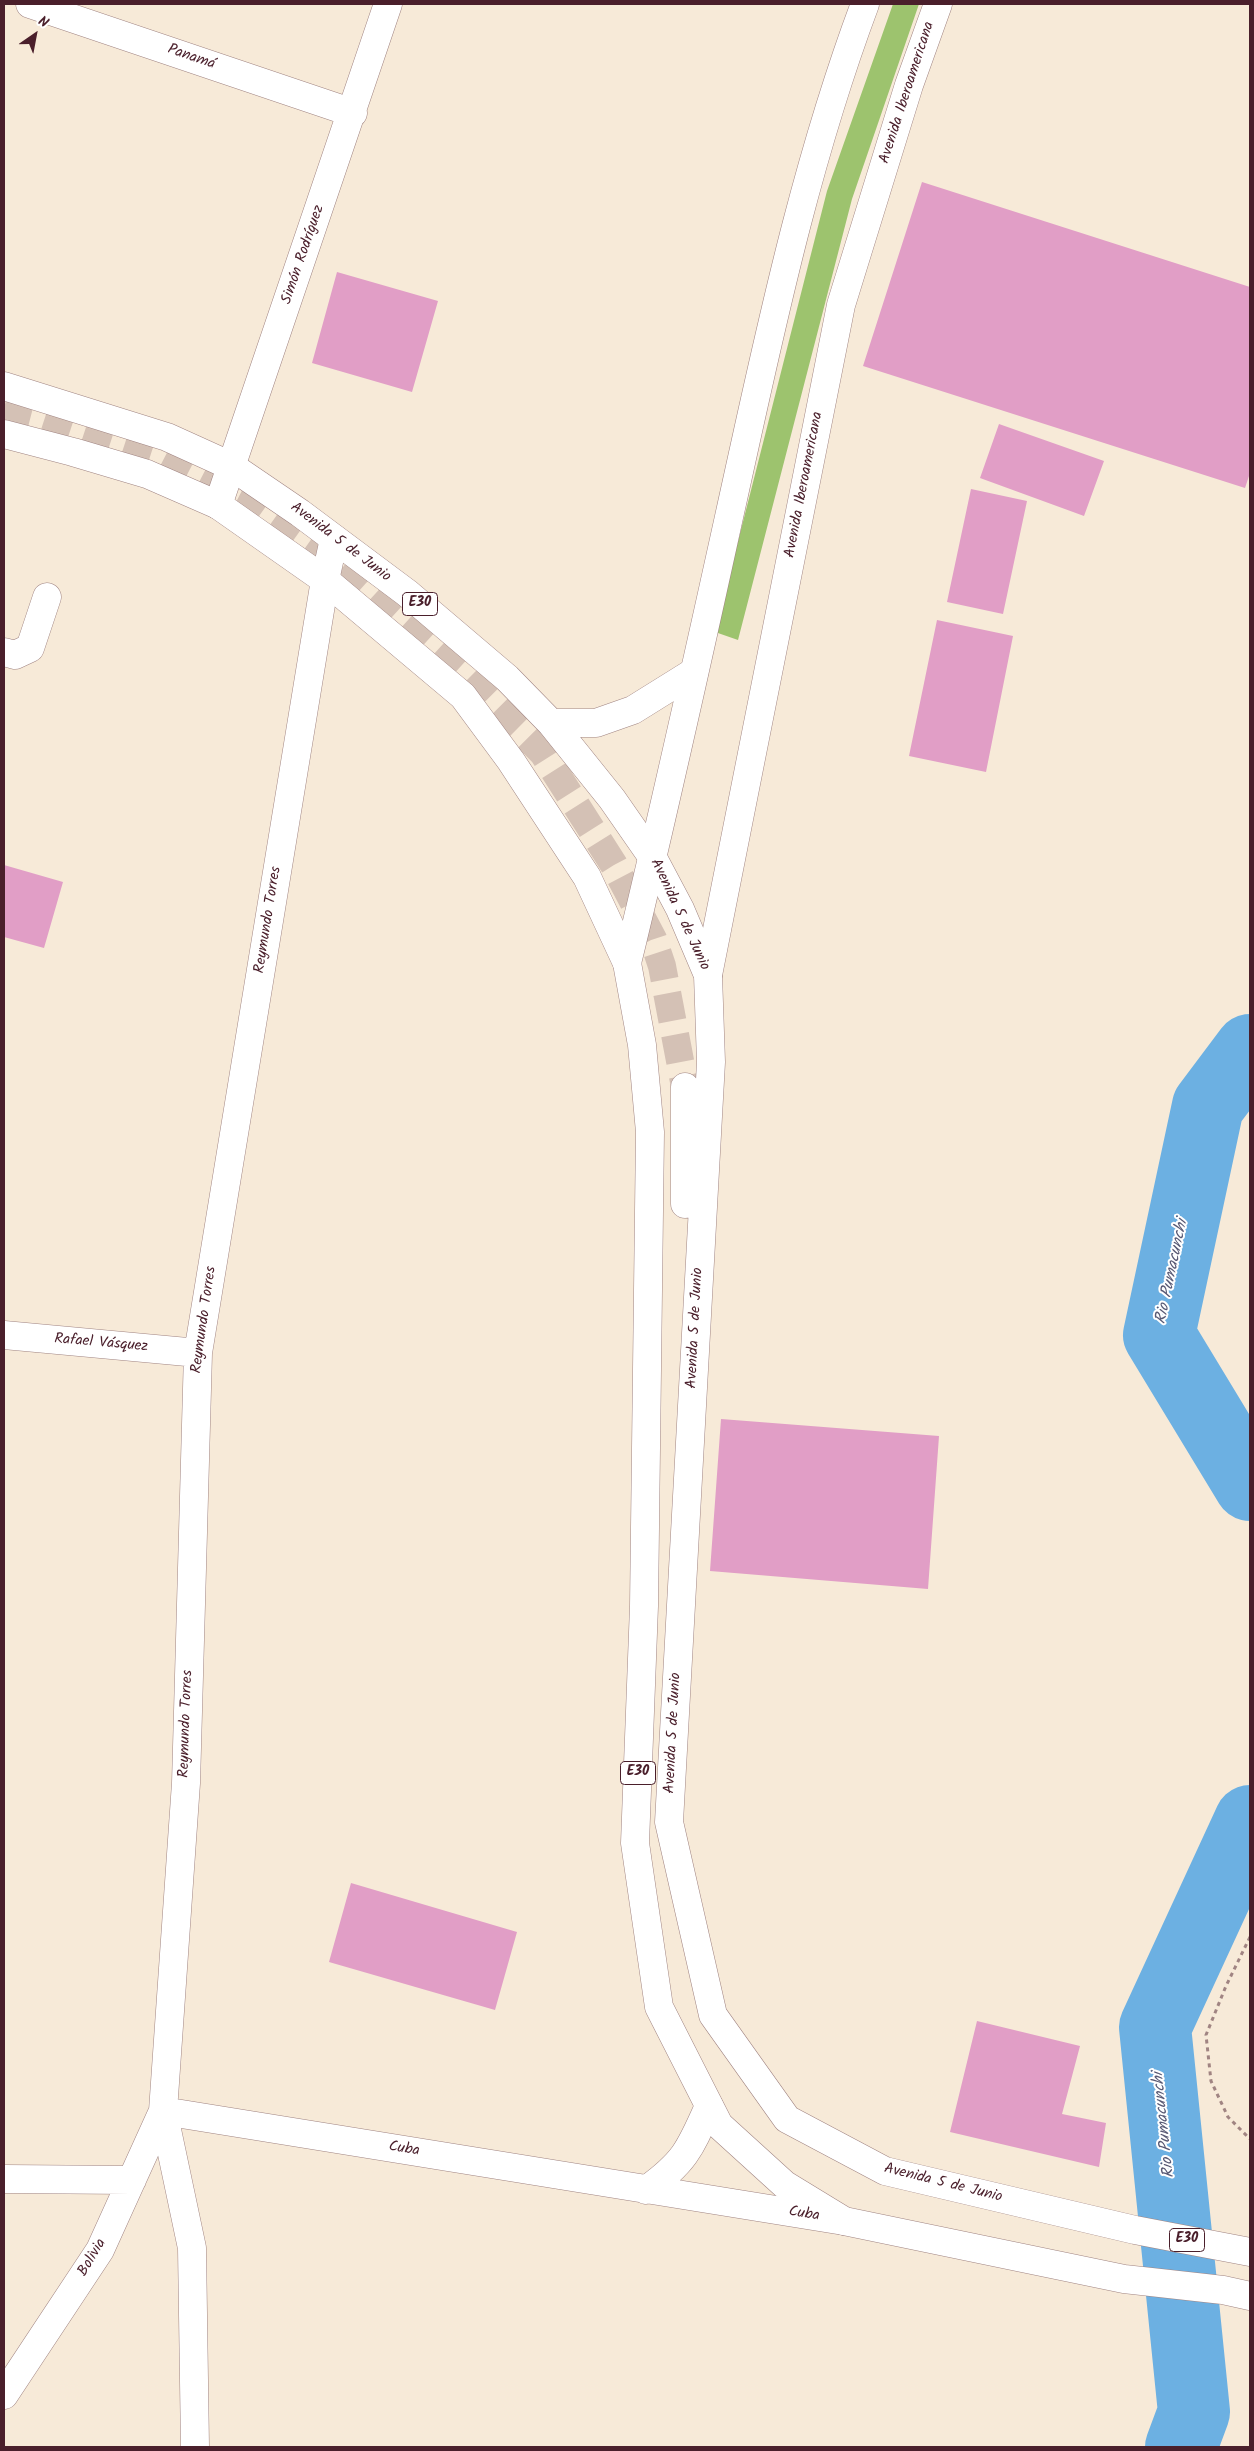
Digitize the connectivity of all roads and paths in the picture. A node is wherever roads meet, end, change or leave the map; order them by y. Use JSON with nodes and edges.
{"nodes":[{"id":1,"x":30,"y":4,"type":"edge"},
{"id":2,"x":388,"y":4,"type":"edge"},
{"id":3,"x":865,"y":4,"type":"edge"},
{"id":4,"x":938,"y":4,"type":"edge"},
{"id":5,"x":352,"y":113,"type":"junction"},
{"id":6,"x":4,"y":386,"type":"edge"},
{"id":7,"x":4,"y":434,"type":"edge"},
{"id":8,"x":231,"y":466,"type":"junction"},
{"id":9,"x":218,"y":505,"type":"junction"},
{"id":10,"x":334,"y":539,"type":"junction"},
{"id":11,"x":325,"y":580,"type":"junction"},
{"id":12,"x":47,"y":597,"type":"dead end"},
{"id":13,"x":4,"y":652,"type":"edge"},
{"id":14,"x":694,"y":672,"type":"junction"},
{"id":15,"x":551,"y":724,"type":"junction"},
{"id":16,"x":653,"y":858,"type":"junction"},
{"id":17,"x":627,"y":963,"type":"junction"},
{"id":18,"x":708,"y":975,"type":"junction"},
{"id":19,"x":685,"y":1087,"type":"tunnel mouth"},
{"id":20,"x":4,"y":1335,"type":"edge"},
{"id":21,"x":198,"y":1353,"type":"junction"},
{"id":22,"x":686,"y":1491,"type":"junction"},
{"id":23,"x":680,"y":1604,"type":"junction"},
{"id":24,"x":644,"y":1606,"type":"junction"},
{"id":25,"x":1250,"y":1937,"type":"edge"},
{"id":26,"x":709,"y":2106,"type":"junction"},
{"id":27,"x":163,"y":2110,"type":"junction"},
{"id":28,"x":1250,"y":2139,"type":"edge"},
{"id":29,"x":4,"y":2179,"type":"edge"},
{"id":30,"x":132,"y":2180,"type":"junction"},
{"id":31,"x":646,"y":2190,"type":"junction"},
{"id":32,"x":844,"y":2222,"type":"junction"},
{"id":33,"x":1244,"y":2250,"type":"edge"},
{"id":34,"x":1250,"y":2296,"type":"edge"},
{"id":35,"x":4,"y":2395,"type":"edge"},
{"id":36,"x":195,"y":2447,"type":"edge"}],
"edges":[{"from":1,"to":5,"type":"street","name":"Panamá"},
{"from":2,"to":5,"type":"street","name":"Simón Rodríguez"},
{"from":3,"to":14,"type":"street"},
{"from":4,"to":18,"type":"street","name":"Avenida Iberoamericana"},
{"from":5,"to":8,"type":"street","name":"Simón Rodríguez"},
{"from":6,"to":8,"type":"street","name":"Avenida 5 de Junio","number":"E30"},
{"from":7,"to":9,"type":"street","number":"E30"},
{"from":8,"to":9,"type":"street","name":"Simón Rodríguez"},
{"from":8,"to":10,"type":"street","name":"Avenida 5 de Junio","number":"E30"},
{"from":9,"to":11,"type":"street","number":"E30"},
{"from":10,"to":11,"type":"street","name":"Reymundo Torres"},
{"from":10,"to":15,"type":"street","name":"Avenida 5 de Junio","number":"E30"},
{"from":11,"to":17,"type":"street","number":"E30"},
{"from":11,"to":21,"type":"street","name":"Reymundo Torres"},
{"from":12,"to":13,"type":"street"},
{"from":14,"to":15,"type":"street"},
{"from":14,"to":16,"type":"street"},
{"from":15,"to":16,"type":"street","name":"Avenida 5 de Junio","number":"E30"},
{"from":16,"to":17,"type":"street"},
{"from":16,"to":18,"type":"street","name":"Avenida 5 de Junio","number":"E30"},
{"from":17,"to":24,"type":"street","number":"E30"},
{"from":18,"to":22,"type":"street","name":"Avenida 5 de Junio","number":"E30"},
{"from":19,"to":22,"type":"street"},
{"from":20,"to":21,"type":"street","name":"Rafael Vásquez"},
{"from":21,"to":27,"type":"street","name":"Reymundo Torres"},
{"from":22,"to":23,"type":"street","name":"Avenida 5 de Junio","number":"E30"},
{"from":23,"to":24,"type":"street"},
{"from":23,"to":33,"type":"street","name":"Avenida 5 de Junio","number":"E30"},
{"from":24,"to":26,"type":"street","number":"E30"},
{"from":25,"to":28,"type":"path"},
{"from":26,"to":31,"type":"street"},
{"from":26,"to":32,"type":"street","number":"E30"},
{"from":27,"to":30,"type":"street","name":"Bolivia"},
{"from":27,"to":31,"type":"street","name":"Cuba"},
{"from":27,"to":36,"type":"street"},
{"from":29,"to":30,"type":"street"},
{"from":30,"to":35,"type":"street","name":"Bolivia"},
{"from":31,"to":32,"type":"street","name":"Cuba"},
{"from":32,"to":34,"type":"street","number":"E30"}]}
